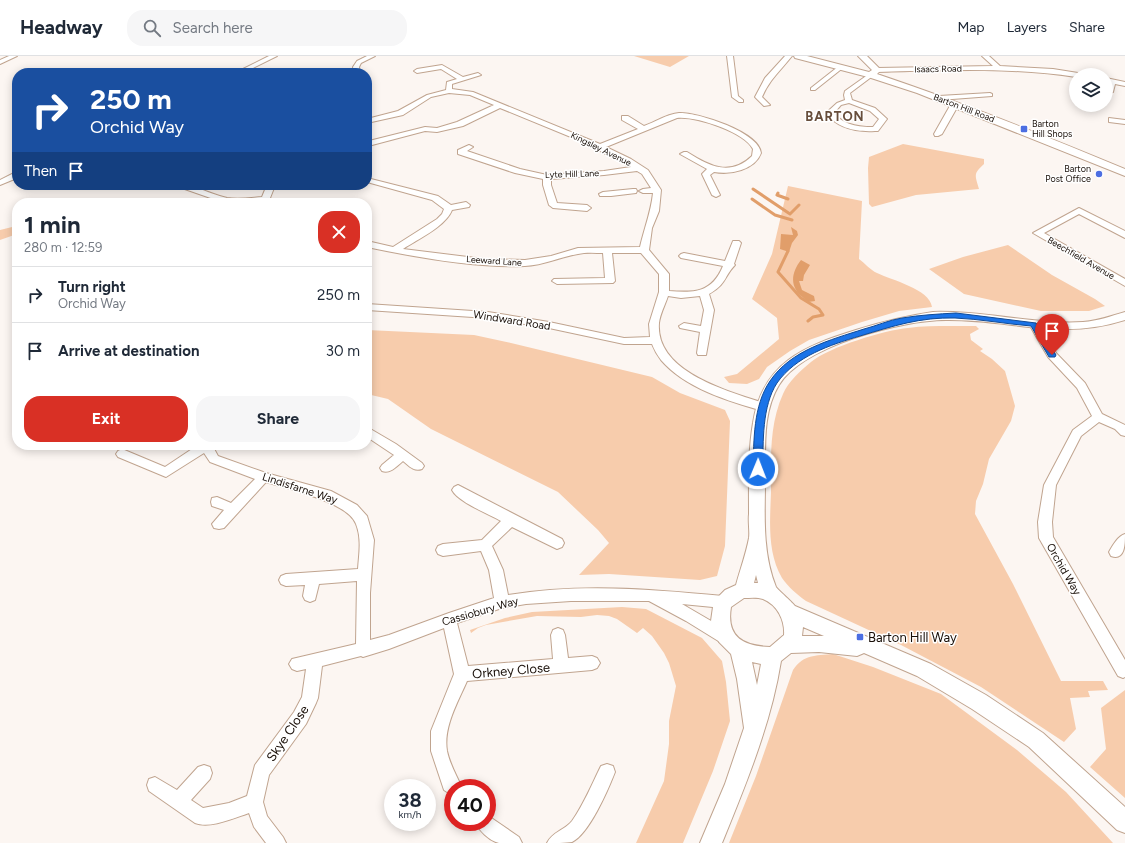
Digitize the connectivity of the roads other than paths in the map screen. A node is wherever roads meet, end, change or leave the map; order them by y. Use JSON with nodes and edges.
{"nodes":[{"id":1,"x":14,"y":56,"type":"edge"},
{"id":2,"x":274,"y":56,"type":"edge"},
{"id":3,"x":372,"y":56,"type":"edge"},
{"id":4,"x":730,"y":56,"type":"edge"},
{"id":5,"x":789,"y":56,"type":"edge"},
{"id":6,"x":798,"y":56,"type":"edge"},
{"id":7,"x":862,"y":56,"type":"edge"},
{"id":8,"x":985,"y":56,"type":"edge"},
{"id":9,"x":0,"y":62,"type":"edge"},
{"id":10,"x":841,"y":67,"type":"junction"},
{"id":11,"x":998,"y":67,"type":"junction"},
{"id":12,"x":249,"y":68,"type":"edge"},
{"id":13,"x":356,"y":68,"type":"edge"},
{"id":14,"x":417,"y":71,"type":"dead end"},
{"id":15,"x":874,"y":73,"type":"junction"},
{"id":16,"x":1069,"y":74,"type":"edge"},
{"id":17,"x":478,"y":75,"type":"dead end"},
{"id":18,"x":459,"y":77,"type":"junction"},
{"id":19,"x":1113,"y":82,"type":"edge"},
{"id":20,"x":1125,"y":84,"type":"edge"},
{"id":21,"x":813,"y":89,"type":"dead end"},
{"id":22,"x":449,"y":91,"type":"junction"},
{"id":23,"x":990,"y":95,"type":"dead end"},
{"id":24,"x":939,"y":98,"type":"junction"},
{"id":25,"x":741,"y":101,"type":"dead end"},
{"id":26,"x":849,"y":101,"type":"junction"},
{"id":27,"x":955,"y":104,"type":"junction"},
{"id":28,"x":500,"y":105,"type":"junction"},
{"id":29,"x":766,"y":106,"type":"dead end"},
{"id":30,"x":625,"y":118,"type":"dead end"},
{"id":31,"x":372,"y":120,"type":"edge"},
{"id":32,"x":1112,"y":120,"type":"dead end"},
{"id":33,"x":1125,"y":122,"type":"edge"},
{"id":34,"x":644,"y":129,"type":"junction"},
{"id":35,"x":938,"y":134,"type":"dead end"},
{"id":36,"x":372,"y":143,"type":"dead end"},
{"id":37,"x":469,"y":147,"type":"dead end"},
{"id":38,"x":599,"y":147,"type":"junction"},
{"id":39,"x":461,"y":152,"type":"junction"},
{"id":40,"x":684,"y":154,"type":"dead end"},
{"id":41,"x":452,"y":158,"type":"dead end"},
{"id":42,"x":638,"y":168,"type":"junction"},
{"id":43,"x":711,"y":170,"type":"junction"},
{"id":44,"x":1125,"y":173,"type":"edge"},
{"id":45,"x":12,"y":177,"type":"edge"},
{"id":46,"x":547,"y":177,"type":"junction"},
{"id":47,"x":372,"y":181,"type":"edge"},
{"id":48,"x":0,"y":183,"type":"edge"},
{"id":49,"x":196,"y":190,"type":"edge"},
{"id":50,"x":657,"y":190,"type":"junction"},
{"id":51,"x":633,"y":191,"type":"dead end"},
{"id":52,"x":643,"y":191,"type":"dead end"},
{"id":53,"x":603,"y":194,"type":"dead end"},
{"id":54,"x":716,"y":195,"type":"dead end"},
{"id":55,"x":219,"y":198,"type":"edge"},
{"id":56,"x":466,"y":205,"type":"dead end"},
{"id":57,"x":449,"y":208,"type":"junction"},
{"id":58,"x":587,"y":208,"type":"dead end"},
{"id":59,"x":1125,"y":235,"type":"edge"},
{"id":60,"x":736,"y":242,"type":"dead end"},
{"id":61,"x":372,"y":245,"type":"edge"},
{"id":62,"x":394,"y":250,"type":"junction"},
{"id":63,"x":607,"y":250,"type":"junction"},
{"id":64,"x":644,"y":250,"type":"junction"},
{"id":65,"x":684,"y":256,"type":"dead end"},
{"id":66,"x":730,"y":265,"type":"junction"},
{"id":67,"x":557,"y":281,"type":"dead end"},
{"id":68,"x":610,"y":281,"type":"junction"},
{"id":69,"x":1125,"y":283,"type":"edge"},
{"id":70,"x":612,"y":292,"type":"dead end"},
{"id":71,"x":664,"y":293,"type":"junction"},
{"id":72,"x":704,"y":293,"type":"junction"},
{"id":73,"x":372,"y":307,"type":"edge"},
{"id":74,"x":1125,"y":316,"type":"edge"},
{"id":75,"x":1034,"y":324,"type":"junction"},
{"id":76,"x":684,"y":326,"type":"dead end"},
{"id":77,"x":705,"y":330,"type":"junction"},
{"id":78,"x":656,"y":340,"type":"junction"},
{"id":79,"x":702,"y":353,"type":"dead end"},
{"id":80,"x":763,"y":407,"type":"junction"},
{"id":81,"x":1098,"y":417,"type":"junction"},
{"id":82,"x":1125,"y":432,"type":"edge"},
{"id":83,"x":372,"y":434,"type":"edge"},
{"id":84,"x":199,"y":450,"type":"edge"},
{"id":85,"x":209,"y":450,"type":"edge"},
{"id":86,"x":122,"y":454,"type":"dead end"},
{"id":87,"x":403,"y":455,"type":"junction"},
{"id":88,"x":418,"y":466,"type":"dead end"},
{"id":89,"x":386,"y":468,"type":"dead end"},
{"id":90,"x":264,"y":477,"type":"junction"},
{"id":91,"x":458,"y":490,"type":"dead end"},
{"id":92,"x":217,"y":502,"type":"dead end"},
{"id":93,"x":233,"y":509,"type":"junction"},
{"id":94,"x":511,"y":520,"type":"junction"},
{"id":95,"x":219,"y":524,"type":"dead end"},
{"id":96,"x":757,"y":539,"type":"junction"},
{"id":97,"x":1125,"y":539,"type":"edge"},
{"id":98,"x":557,"y":543,"type":"dead end"},
{"id":99,"x":486,"y":545,"type":"junction"},
{"id":100,"x":443,"y":550,"type":"dead end"},
{"id":101,"x":1116,"y":552,"type":"dead end"},
{"id":102,"x":364,"y":575,"type":"junction"},
{"id":103,"x":313,"y":578,"type":"junction"},
{"id":104,"x":286,"y":580,"type":"dead end"},
{"id":105,"x":743,"y":590,"type":"junction"},
{"id":106,"x":769,"y":593,"type":"junction"},
{"id":107,"x":649,"y":595,"type":"junction"},
{"id":108,"x":310,"y":596,"type":"dead end"},
{"id":109,"x":502,"y":602,"type":"junction"},
{"id":110,"x":723,"y":602,"type":"junction"},
{"id":111,"x":791,"y":613,"type":"junction"},
{"id":112,"x":449,"y":619,"type":"junction"},
{"id":113,"x":558,"y":635,"type":"dead end"},
{"id":114,"x":725,"y":637,"type":"junction"},
{"id":115,"x":789,"y":646,"type":"junction"},
{"id":116,"x":872,"y":649,"type":"junction"},
{"id":117,"x":363,"y":650,"type":"junction"},
{"id":118,"x":739,"y":650,"type":"junction"},
{"id":119,"x":772,"y":656,"type":"junction"},
{"id":120,"x":315,"y":661,"type":"junction"},
{"id":121,"x":592,"y":663,"type":"dead end"},
{"id":122,"x":297,"y":664,"type":"dead end"},
{"id":123,"x":560,"y":666,"type":"junction"},
{"id":124,"x":1124,"y":671,"type":"dead end"},
{"id":125,"x":462,"y":674,"type":"junction"},
{"id":126,"x":753,"y":729,"type":"junction"},
{"id":127,"x":607,"y":772,"type":"dead end"},
{"id":128,"x":204,"y":773,"type":"dead end"},
{"id":129,"x":448,"y":779,"type":"edge"},
{"id":130,"x":155,"y":785,"type":"dead end"},
{"id":131,"x":179,"y":801,"type":"junction"},
{"id":132,"x":254,"y":802,"type":"junction"},
{"id":133,"x":1125,"y":822,"type":"edge"},
{"id":134,"x":495,"y":831,"type":"edge"},
{"id":135,"x":277,"y":843,"type":"edge"},
{"id":136,"x":512,"y":843,"type":"edge"},
{"id":137,"x":556,"y":843,"type":"edge"},
{"id":138,"x":711,"y":843,"type":"edge"}],
"edges":[{"from":1,"to":9,"type":"street"},
{"from":2,"to":12,"type":"street"},
{"from":3,"to":13,"type":"street"},
{"from":4,"to":25,"type":"street"},
{"from":5,"to":29,"type":"street"},
{"from":6,"to":10,"type":"street","name":"Barton Hill Road"},
{"from":7,"to":15,"type":"street"},
{"from":8,"to":11,"type":"street"},
{"from":10,"to":15,"type":"street","name":"Barton Hill Road"},
{"from":10,"to":21,"type":"street"},
{"from":11,"to":15,"type":"street","name":"Isaacs Road"},
{"from":11,"to":16,"type":"street","name":"Isaacs Road"},
{"from":14,"to":18,"type":"street"},
{"from":15,"to":24,"type":"street","name":"Barton Hill Road"},
{"from":15,"to":26,"type":"street"},
{"from":17,"to":18,"type":"street"},
{"from":18,"to":22,"type":"street"},
{"from":19,"to":20,"type":"street"},
{"from":22,"to":28,"type":"street"},
{"from":22,"to":31,"type":"street"},
{"from":23,"to":24,"type":"street"},
{"from":24,"to":27,"type":"street","name":"Barton Hill Road"},
{"from":26,"to":26,"type":"street"},
{"from":27,"to":35,"type":"street"},
{"from":27,"to":44,"type":"street","name":"Barton Hill Road"},
{"from":28,"to":36,"type":"street"},
{"from":28,"to":38,"type":"street","name":"Kingsley Avenue"},
{"from":30,"to":34,"type":"street"},
{"from":32,"to":33,"type":"street"},
{"from":34,"to":38,"type":"street"},
{"from":34,"to":43,"type":"street"},
{"from":37,"to":39,"type":"street"},
{"from":38,"to":42,"type":"street","name":"Kingsley Avenue"},
{"from":39,"to":41,"type":"street"},
{"from":39,"to":46,"type":"street","name":"Lyte Hill Lane"},
{"from":40,"to":43,"type":"street"},
{"from":42,"to":46,"type":"street","name":"Lyte Hill Lane"},
{"from":42,"to":50,"type":"street","name":"Kingsley Avenue"},
{"from":43,"to":54,"type":"street"},
{"from":45,"to":48,"type":"street"},
{"from":46,"to":58,"type":"street"},
{"from":47,"to":57,"type":"street"},
{"from":49,"to":55,"type":"street"},
{"from":50,"to":52,"type":"street"},
{"from":50,"to":64,"type":"street"},
{"from":51,"to":53,"type":"street"},
{"from":56,"to":57,"type":"street"},
{"from":57,"to":62,"type":"street"},
{"from":59,"to":69,"type":"street","name":"Beechfield Avenue"},
{"from":60,"to":66,"type":"street"},
{"from":61,"to":62,"type":"street","name":"Leeward Lane"},
{"from":62,"to":63,"type":"street","name":"Leeward Lane"},
{"from":63,"to":64,"type":"street","name":"Leeward Lane"},
{"from":63,"to":68,"type":"street"},
{"from":64,"to":71,"type":"street"},
{"from":65,"to":66,"type":"street"},
{"from":66,"to":72,"type":"street"},
{"from":67,"to":68,"type":"street"},
{"from":68,"to":70,"type":"street"},
{"from":71,"to":72,"type":"street"},
{"from":71,"to":78,"type":"street"},
{"from":72,"to":77,"type":"street"},
{"from":73,"to":78,"type":"street","name":"Windward Road"},
{"from":74,"to":75,"type":"street"},
{"from":75,"to":80,"type":"street"},
{"from":75,"to":81,"type":"street"},
{"from":76,"to":77,"type":"street"},
{"from":77,"to":79,"type":"street"},
{"from":78,"to":80,"type":"street"},
{"from":80,"to":96,"type":"street"},
{"from":81,"to":82,"type":"street"},
{"from":81,"to":124,"type":"street","name":"Orchid Way"},
{"from":83,"to":87,"type":"street"},
{"from":84,"to":86,"type":"street","name":"Lindisfarne Way"},
{"from":85,"to":90,"type":"street","name":"Lindisfarne Way"},
{"from":87,"to":88,"type":"street"},
{"from":87,"to":89,"type":"street"},
{"from":90,"to":93,"type":"street"},
{"from":90,"to":102,"type":"street","name":"Lindisfarne Way"},
{"from":91,"to":94,"type":"street"},
{"from":92,"to":93,"type":"street"},
{"from":93,"to":95,"type":"street"},
{"from":94,"to":98,"type":"street"},
{"from":94,"to":99,"type":"street"},
{"from":96,"to":105,"type":"street"},
{"from":96,"to":106,"type":"street"},
{"from":97,"to":101,"type":"street"},
{"from":99,"to":100,"type":"street"},
{"from":99,"to":109,"type":"street"},
{"from":102,"to":103,"type":"street"},
{"from":102,"to":117,"type":"street","name":"Lindisfarne Way"},
{"from":103,"to":104,"type":"street"},
{"from":103,"to":108,"type":"street"},
{"from":105,"to":106,"type":"street"},
{"from":105,"to":110,"type":"street"},
{"from":106,"to":111,"type":"street"},
{"from":107,"to":109,"type":"street","name":"Cassiobury Way"},
{"from":107,"to":110,"type":"street","name":"Cassiobury Way"},
{"from":107,"to":114,"type":"street","name":"Cassiobury Way"},
{"from":109,"to":112,"type":"street","name":"Cassiobury Way"},
{"from":110,"to":114,"type":"street"},
{"from":111,"to":115,"type":"street"},
{"from":111,"to":116,"type":"street"},
{"from":112,"to":117,"type":"street","name":"Cassiobury Way"},
{"from":112,"to":125,"type":"street","name":"Orkney Close"},
{"from":113,"to":123,"type":"street","name":"Orkney Close"},
{"from":114,"to":118,"type":"street"},
{"from":115,"to":116,"type":"street"},
{"from":115,"to":119,"type":"street"},
{"from":116,"to":133,"type":"street"},
{"from":117,"to":120,"type":"street"},
{"from":118,"to":119,"type":"street"},
{"from":118,"to":126,"type":"street"},
{"from":119,"to":126,"type":"street"},
{"from":120,"to":122,"type":"street"},
{"from":120,"to":132,"type":"street","name":"Skye Close"},
{"from":121,"to":123,"type":"street","name":"Orkney Close"},
{"from":123,"to":125,"type":"street","name":"Orkney Close"},
{"from":125,"to":129,"type":"street","name":"Orkney Close"},
{"from":126,"to":138,"type":"street"},
{"from":127,"to":137,"type":"street"},
{"from":128,"to":131,"type":"street"},
{"from":130,"to":131,"type":"street"},
{"from":131,"to":132,"type":"street"},
{"from":132,"to":135,"type":"street"},
{"from":134,"to":136,"type":"street"}]}
